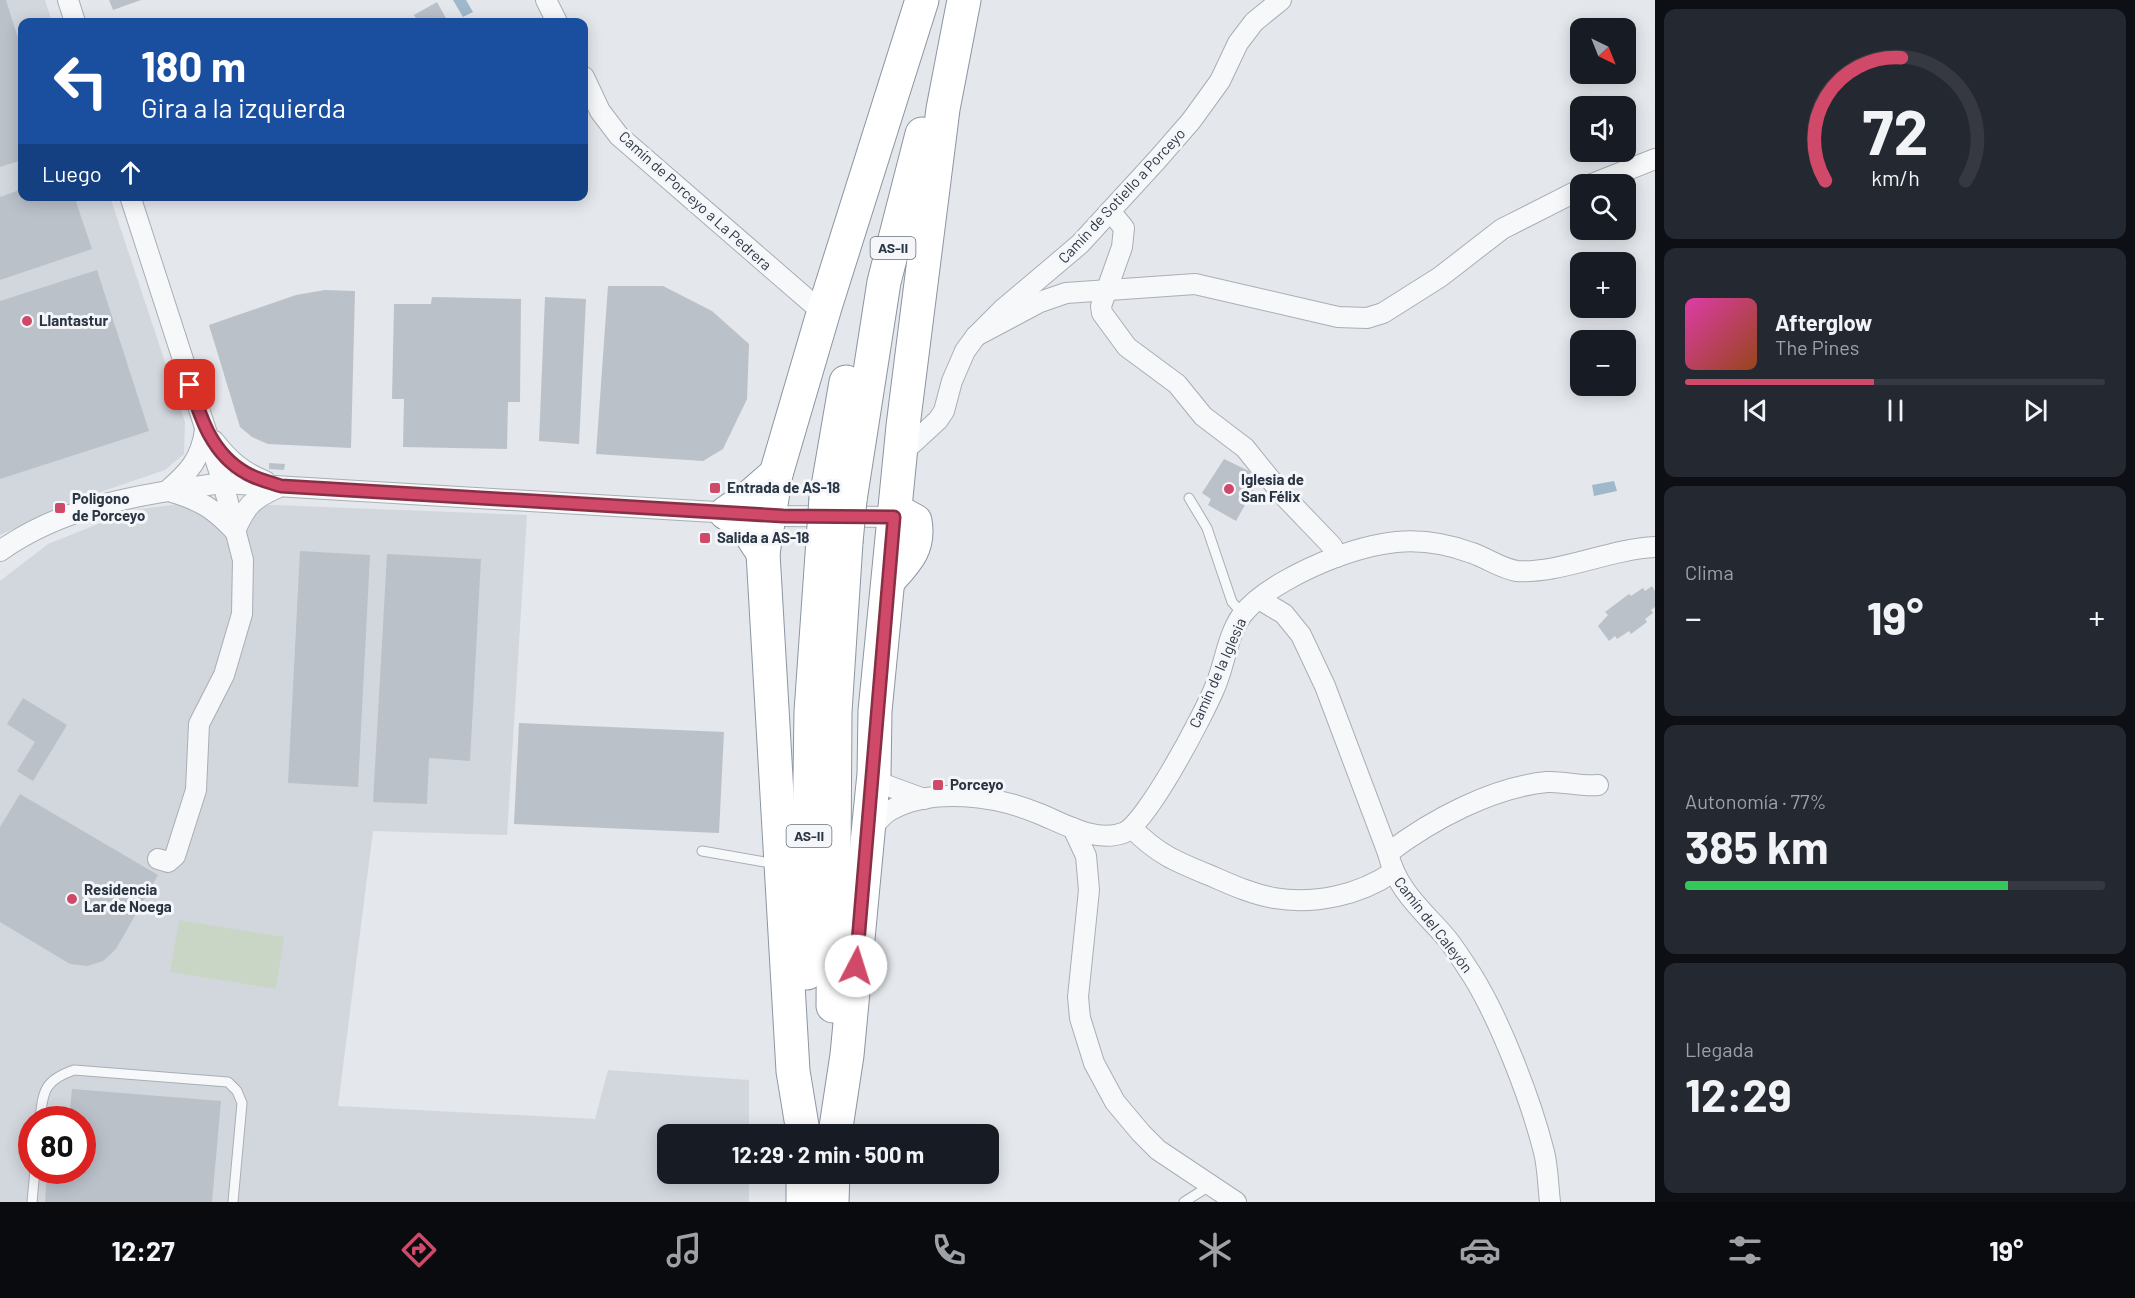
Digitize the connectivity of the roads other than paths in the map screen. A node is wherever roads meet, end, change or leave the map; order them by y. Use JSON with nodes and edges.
{"nodes":[{"id":1,"x":546,"y":0,"type":"edge"},
{"id":2,"x":922,"y":0,"type":"edge"},
{"id":3,"x":932,"y":0,"type":"edge"},
{"id":4,"x":956,"y":0,"type":"edge"},
{"id":5,"x":964,"y":0,"type":"edge"},
{"id":6,"x":1281,"y":0,"type":"edge"},
{"id":7,"x":68,"y":1,"type":"edge"},
{"id":8,"x":74,"y":18,"type":"edge"},
{"id":9,"x":555,"y":18,"type":"edge"},
{"id":10,"x":588,"y":86,"type":"edge"},
{"id":11,"x":1655,"y":159,"type":"edge"},
{"id":12,"x":1622,"y":174,"type":"edge"},
{"id":13,"x":1570,"y":195,"type":"edge"},
{"id":14,"x":132,"y":201,"type":"edge"},
{"id":15,"x":1110,"y":211,"type":"junction"},
{"id":16,"x":1106,"y":291,"type":"junction"},
{"id":17,"x":825,"y":307,"type":"junction"},
{"id":18,"x":976,"y":336,"type":"junction"},
{"id":19,"x":952,"y":381,"type":"junction"},
{"id":20,"x":205,"y":430,"type":"junction"},
{"id":21,"x":902,"y":441,"type":"junction"},
{"id":22,"x":776,"y":474,"type":"junction"},
{"id":23,"x":223,"y":483,"type":"junction"},
{"id":24,"x":281,"y":486,"type":"junction"},
{"id":25,"x":167,"y":491,"type":"junction"},
{"id":26,"x":1189,"y":498,"type":"dead end"},
{"id":27,"x":838,"y":499,"type":"junction"},
{"id":28,"x":726,"y":513,"type":"junction"},
{"id":29,"x":775,"y":516,"type":"junction"},
{"id":30,"x":894,"y":517,"type":"junction"},
{"id":31,"x":235,"y":531,"type":"junction"},
{"id":32,"x":2,"y":546,"type":"edge"},
{"id":33,"x":1655,"y":548,"type":"edge"},
{"id":34,"x":763,"y":553,"type":"junction"},
{"id":35,"x":1337,"y":556,"type":"junction"},
{"id":36,"x":1260,"y":599,"type":"junction"},
{"id":37,"x":1243,"y":614,"type":"junction"},
{"id":38,"x":1598,"y":784,"type":"dead end"},
{"id":39,"x":873,"y":797,"type":"junction"},
{"id":40,"x":924,"y":799,"type":"junction"},
{"id":41,"x":1073,"y":828,"type":"junction"},
{"id":42,"x":1132,"y":828,"type":"junction"},
{"id":43,"x":702,"y":851,"type":"dead end"},
{"id":44,"x":158,"y":860,"type":"dead end"},
{"id":45,"x":1391,"y":862,"type":"junction"},
{"id":46,"x":781,"y":866,"type":"junction"},
{"id":47,"x":41,"y":1106,"type":"edge"},
{"id":48,"x":814,"y":1124,"type":"edge"},
{"id":49,"x":818,"y":1124,"type":"edge"},
{"id":50,"x":822,"y":1124,"type":"edge"},
{"id":51,"x":34,"y":1184,"type":"edge"},
{"id":52,"x":803,"y":1184,"type":"edge"},
{"id":53,"x":833,"y":1184,"type":"edge"},
{"id":54,"x":1211,"y":1185,"type":"junction"},
{"id":55,"x":32,"y":1202,"type":"edge"},
{"id":56,"x":232,"y":1202,"type":"edge"},
{"id":57,"x":802,"y":1202,"type":"edge"},
{"id":58,"x":832,"y":1202,"type":"edge"},
{"id":59,"x":1184,"y":1202,"type":"edge"},
{"id":60,"x":1236,"y":1202,"type":"edge"},
{"id":61,"x":1550,"y":1202,"type":"edge"}],
"edges":[{"from":1,"to":9,"type":"street"},
{"from":2,"to":17,"type":"highway"},
{"from":3,"to":27,"type":"highway","number":"AS-II"},
{"from":4,"to":27,"type":"highway","number":"AS-II"},
{"from":5,"to":21,"type":"highway"},
{"from":6,"to":15,"type":"street","name":"Camín de Sotiello a Porceyo"},
{"from":7,"to":8,"type":"street"},
{"from":10,"to":17,"type":"street","name":"Camín de Porceyo a La Pedrera"},
{"from":11,"to":12,"type":"street"},
{"from":13,"to":16,"type":"street"},
{"from":14,"to":20,"type":"street"},
{"from":15,"to":16,"type":"street"},
{"from":15,"to":18,"type":"street","name":"Camín de Sotiello a Porceyo"},
{"from":16,"to":18,"type":"street"},
{"from":16,"to":35,"type":"street"},
{"from":17,"to":22,"type":"highway"},
{"from":18,"to":19,"type":"street","name":"Camín de Sotiello a Porceyo"},
{"from":19,"to":21,"type":"street","name":"Camín de Sotiello a Porceyo"},
{"from":19,"to":21,"type":"street","name":"Camín de Sotiello a Porceyo"},
{"from":20,"to":23,"type":"street"},
{"from":20,"to":24,"type":"street"},
{"from":20,"to":25,"type":"street"},
{"from":21,"to":30,"type":"highway"},
{"from":22,"to":28,"type":"highway"},
{"from":22,"to":29,"type":"highway"},
{"from":23,"to":24,"type":"street"},
{"from":23,"to":25,"type":"street"},
{"from":23,"to":31,"type":"street"},
{"from":24,"to":28,"type":"street"},
{"from":24,"to":31,"type":"street"},
{"from":25,"to":31,"type":"street"},
{"from":25,"to":32,"type":"street"},
{"from":26,"to":37,"type":"lane"},
{"from":27,"to":49,"type":"highway","number":"AS-II","bridge":true},
{"from":28,"to":29,"type":"street"},
{"from":28,"to":34,"type":"highway"},
{"from":29,"to":30,"type":"street"},
{"from":29,"to":34,"type":"highway"},
{"from":30,"to":39,"type":"highway"},
{"from":31,"to":44,"type":"street"},
{"from":33,"to":35,"type":"street","name":"Camín de la Iglesia"},
{"from":34,"to":46,"type":"highway"},
{"from":35,"to":36,"type":"street","name":"Camín de la Iglesia"},
{"from":36,"to":37,"type":"street","name":"Camín de la Iglesia"},
{"from":36,"to":45,"type":"street","name":"Camín del Caleyón"},
{"from":37,"to":42,"type":"street","name":"Camín de la Iglesia"},
{"from":38,"to":45,"type":"street"},
{"from":39,"to":40,"type":"street"},
{"from":39,"to":40,"type":"street"},
{"from":39,"to":50,"type":"highway"},
{"from":40,"to":41,"type":"street"},
{"from":41,"to":42,"type":"street"},
{"from":41,"to":54,"type":"street"},
{"from":42,"to":45,"type":"street"},
{"from":43,"to":46,"type":"lane"},
{"from":45,"to":61,"type":"street","name":"Camín del Caleyón"},
{"from":46,"to":48,"type":"highway"},
{"from":47,"to":56,"type":"lane"},
{"from":51,"to":55,"type":"lane"},
{"from":52,"to":57,"type":"highway"},
{"from":53,"to":58,"type":"highway"},
{"from":54,"to":59,"type":"lane"},
{"from":54,"to":60,"type":"street"}]}
